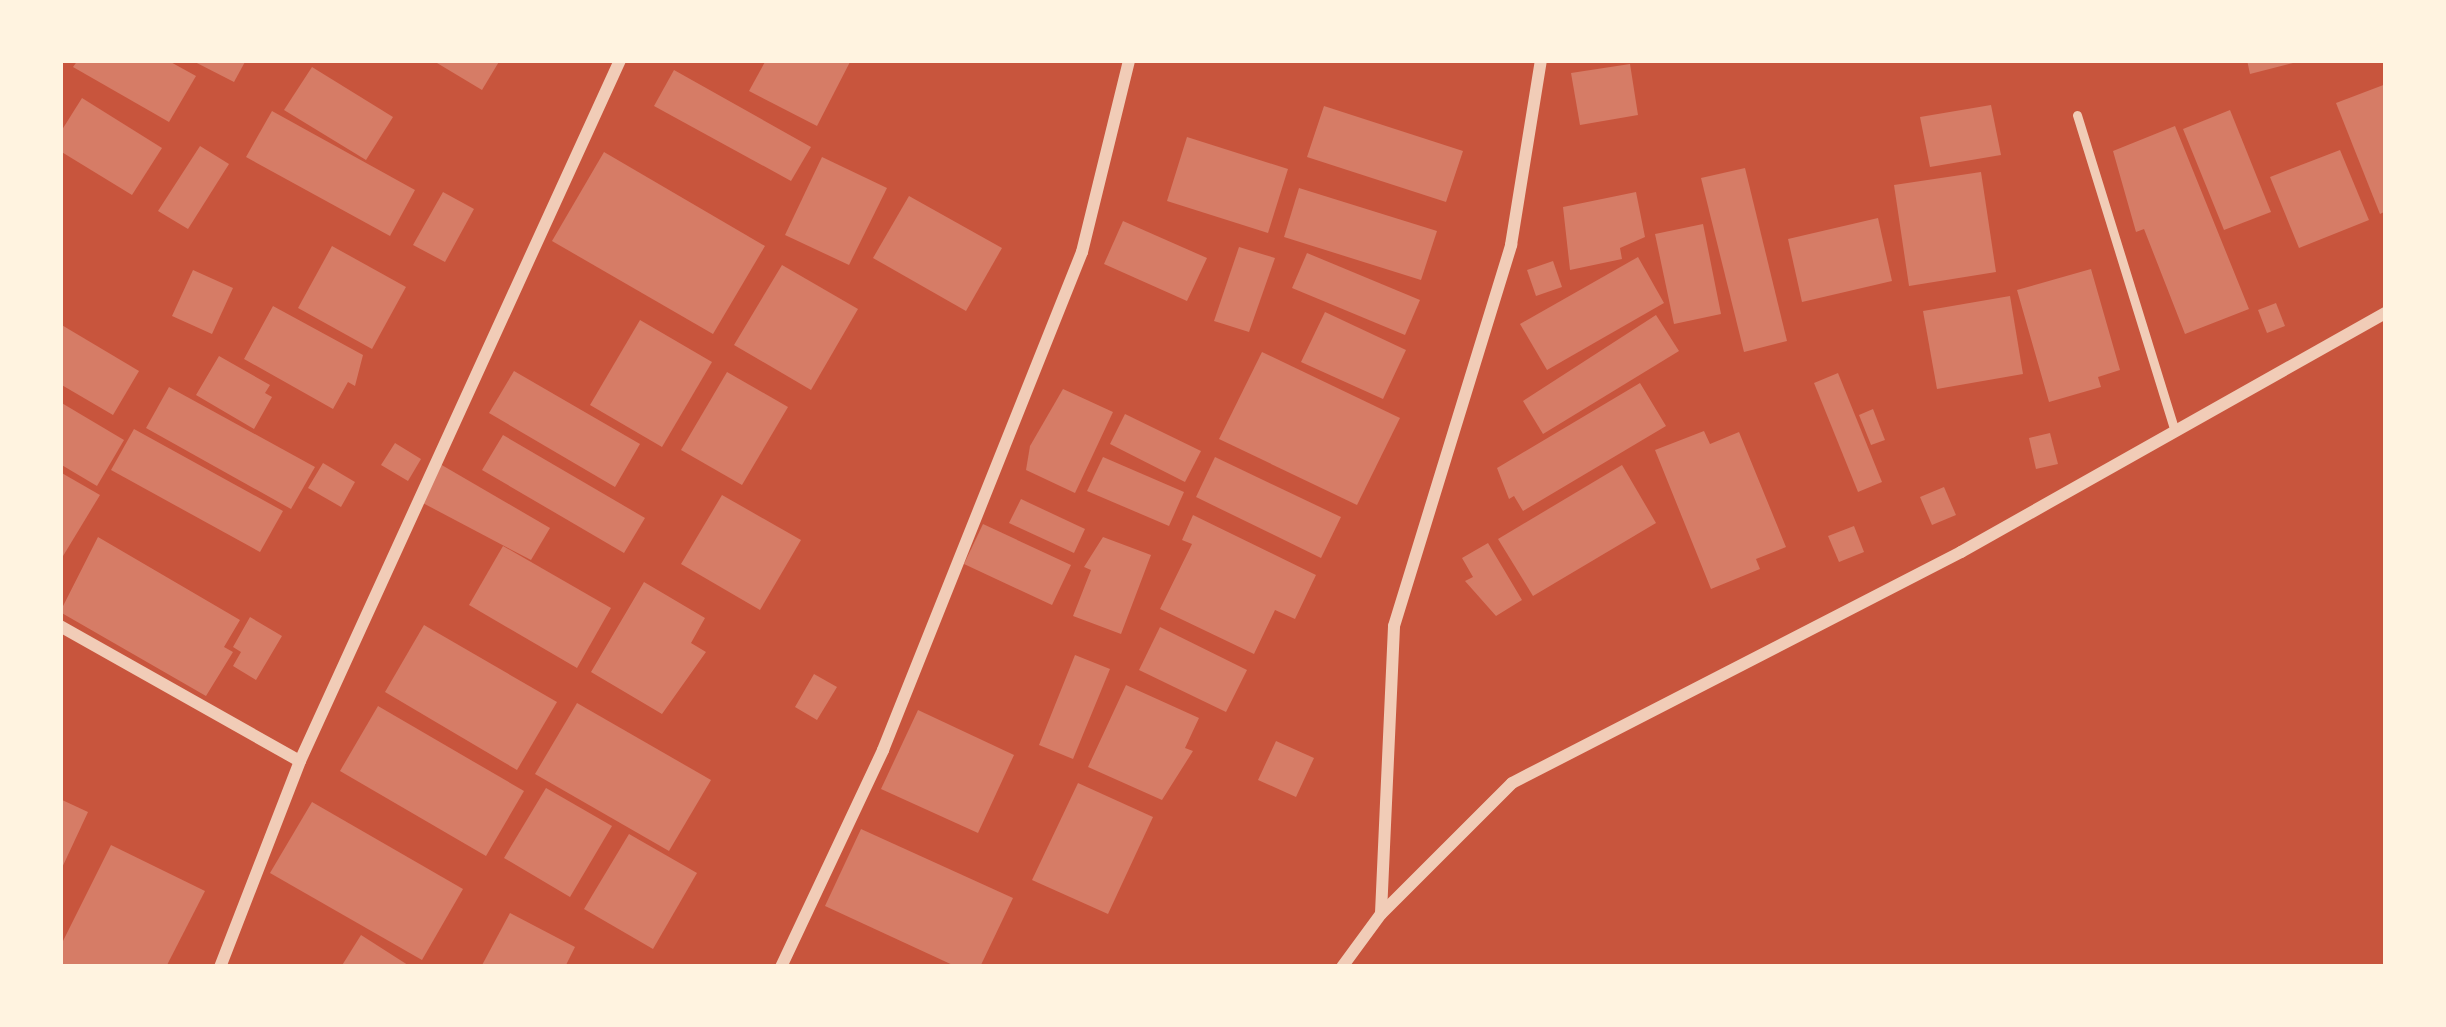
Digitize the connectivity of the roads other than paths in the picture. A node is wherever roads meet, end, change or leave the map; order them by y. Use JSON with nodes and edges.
{"nodes":[{"id":1,"x":620,"y":60,"type":"edge"},
{"id":2,"x":1129,"y":60,"type":"edge"},
{"id":3,"x":1541,"y":60,"type":"edge"},
{"id":4,"x":2077,"y":115,"type":"dead end"},
{"id":5,"x":2386,"y":313,"type":"edge"},
{"id":6,"x":2175,"y":431,"type":"junction"},
{"id":7,"x":60,"y":626,"type":"edge"},
{"id":8,"x":300,"y":761,"type":"junction"},
{"id":9,"x":1381,"y":914,"type":"junction"},
{"id":10,"x":220,"y":967,"type":"edge"},
{"id":11,"x":781,"y":967,"type":"edge"},
{"id":12,"x":1342,"y":967,"type":"edge"}],
"edges":[{"from":1,"to":8,"type":"street"},
{"from":2,"to":11,"type":"street"},
{"from":3,"to":9,"type":"street"},
{"from":4,"to":6,"type":"lane"},
{"from":5,"to":6,"type":"street"},
{"from":6,"to":9,"type":"street"},
{"from":7,"to":8,"type":"street"},
{"from":8,"to":10,"type":"street"},
{"from":9,"to":12,"type":"street"}]}
